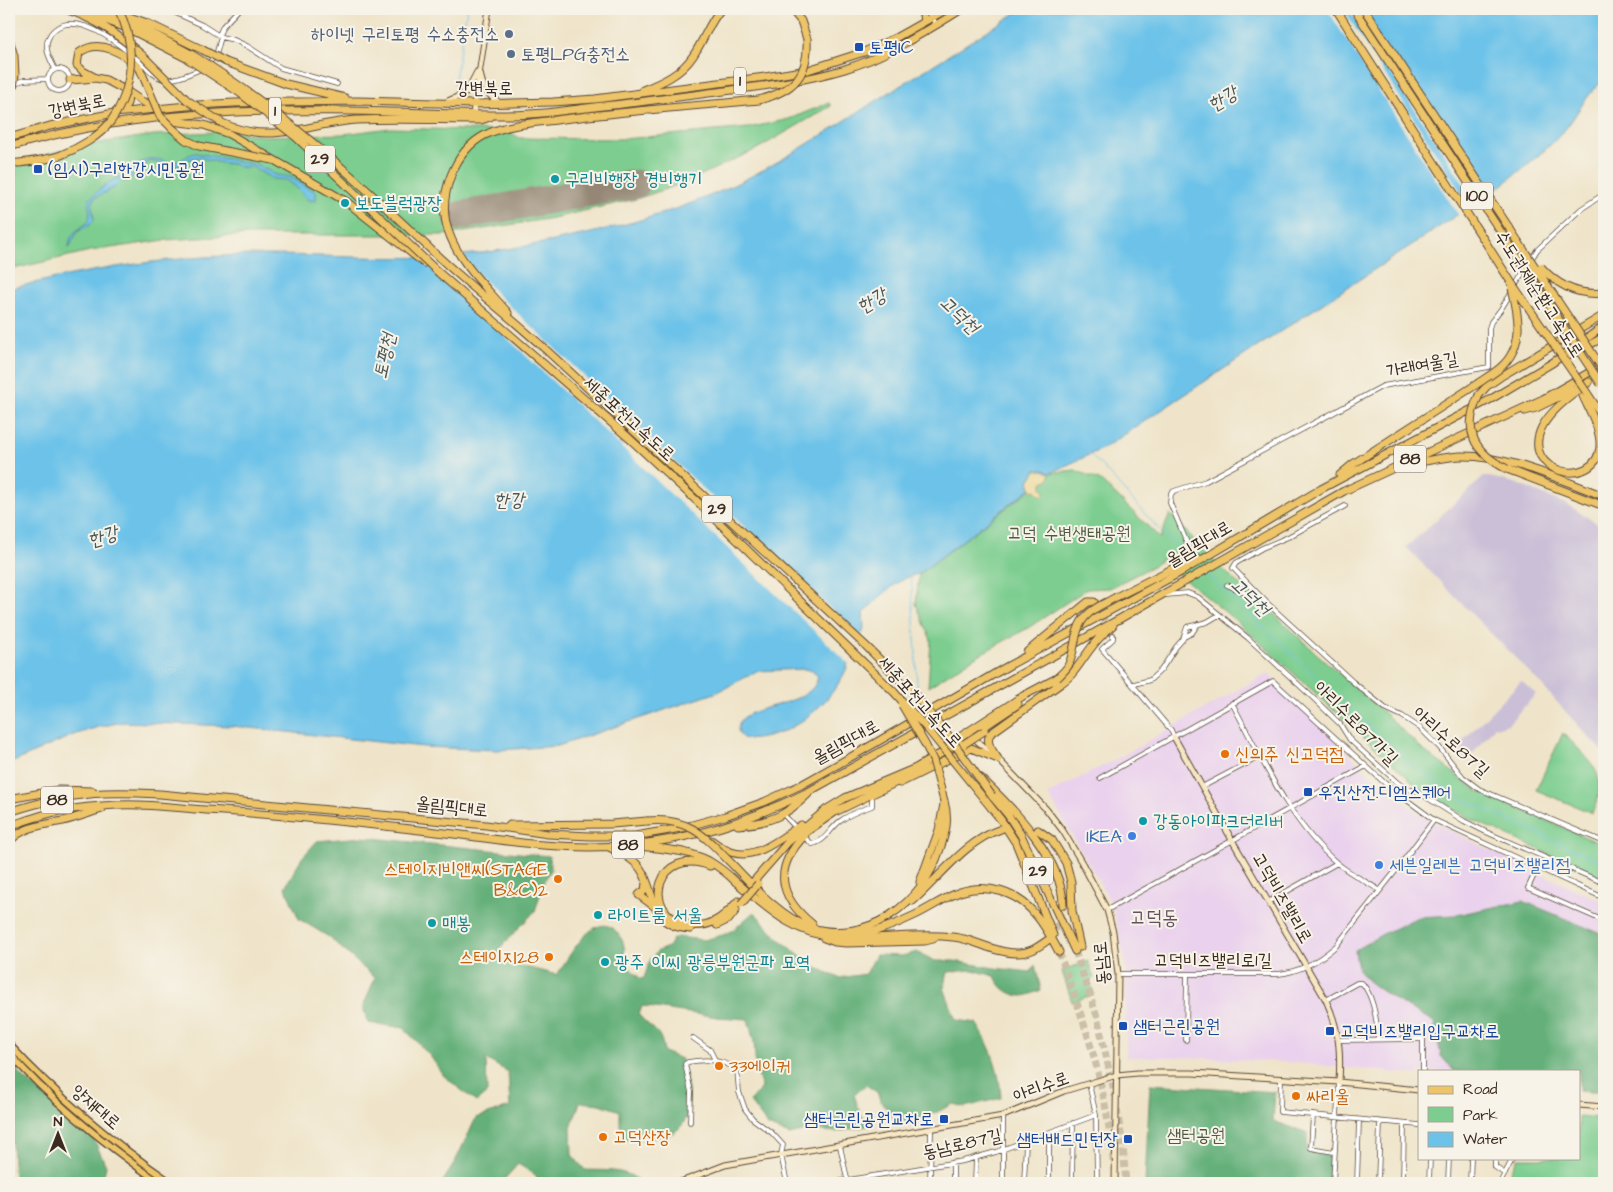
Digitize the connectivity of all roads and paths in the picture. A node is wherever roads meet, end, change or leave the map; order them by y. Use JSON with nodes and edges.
{"nodes":[{"id":1,"x":65,"y":9,"type":"edge"},
{"id":2,"x":77,"y":9,"type":"edge"},
{"id":3,"x":96,"y":9,"type":"edge"},
{"id":4,"x":108,"y":9,"type":"edge"},
{"id":5,"x":118,"y":9,"type":"edge"},
{"id":6,"x":167,"y":9,"type":"edge"},
{"id":7,"x":239,"y":9,"type":"edge"},
{"id":8,"x":489,"y":9,"type":"edge"},
{"id":9,"x":721,"y":9,"type":"edge"},
{"id":10,"x":791,"y":9,"type":"edge"},
{"id":11,"x":922,"y":9,"type":"edge"},
{"id":12,"x":926,"y":9,"type":"edge"},
{"id":13,"x":947,"y":9,"type":"edge"},
{"id":14,"x":962,"y":9,"type":"edge"},
{"id":15,"x":1336,"y":9,"type":"edge"},
{"id":16,"x":1354,"y":9,"type":"edge"},
{"id":17,"x":1364,"y":9,"type":"edge"},
{"id":18,"x":934,"y":21,"type":"junction"},
{"id":19,"x":924,"y":22,"type":"junction"},
{"id":20,"x":221,"y":37,"type":"junction"},
{"id":21,"x":9,"y":39,"type":"edge"},
{"id":22,"x":190,"y":57,"type":"junction"},
{"id":23,"x":55,"y":69,"type":"junction"},
{"id":24,"x":479,"y":70,"type":"junction"},
{"id":25,"x":96,"y":78,"type":"junction"},
{"id":26,"x":47,"y":80,"type":"junction"},
{"id":27,"x":70,"y":80,"type":"junction"},
{"id":28,"x":337,"y":84,"type":"dead end"},
{"id":29,"x":11,"y":86,"type":"edge"},
{"id":30,"x":125,"y":90,"type":"junction"},
{"id":31,"x":632,"y":94,"type":"junction"},
{"id":32,"x":9,"y":101,"type":"edge"},
{"id":33,"x":358,"y":101,"type":"junction"},
{"id":34,"x":445,"y":102,"type":"junction"},
{"id":35,"x":646,"y":102,"type":"junction"},
{"id":36,"x":501,"y":103,"type":"junction"},
{"id":37,"x":474,"y":104,"type":"junction"},
{"id":38,"x":160,"y":108,"type":"junction"},
{"id":39,"x":614,"y":112,"type":"junction"},
{"id":40,"x":114,"y":113,"type":"junction"},
{"id":41,"x":473,"y":114,"type":"junction"},
{"id":42,"x":498,"y":115,"type":"junction"},
{"id":43,"x":153,"y":119,"type":"junction"},
{"id":44,"x":9,"y":138,"type":"edge"},
{"id":45,"x":9,"y":147,"type":"edge"},
{"id":46,"x":273,"y":160,"type":"junction"},
{"id":47,"x":9,"y":164,"type":"edge"},
{"id":48,"x":1604,"y":194,"type":"edge"},
{"id":49,"x":1527,"y":252,"type":"junction"},
{"id":50,"x":1511,"y":282,"type":"junction"},
{"id":51,"x":1604,"y":294,"type":"edge"},
{"id":52,"x":1604,"y":315,"type":"edge"},
{"id":53,"x":520,"y":326,"type":"junction"},
{"id":54,"x":1604,"y":326,"type":"edge"},
{"id":55,"x":1604,"y":337,"type":"edge"},
{"id":56,"x":513,"y":338,"type":"junction"},
{"id":57,"x":1552,"y":363,"type":"junction"},
{"id":58,"x":1604,"y":364,"type":"edge"},
{"id":59,"x":1604,"y":371,"type":"edge"},
{"id":60,"x":1589,"y":382,"type":"junction"},
{"id":61,"x":1603,"y":386,"type":"edge"},
{"id":62,"x":1585,"y":395,"type":"junction"},
{"id":63,"x":1501,"y":419,"type":"junction"},
{"id":64,"x":1604,"y":419,"type":"edge"},
{"id":65,"x":1389,"y":469,"type":"junction"},
{"id":66,"x":1321,"y":489,"type":"junction"},
{"id":67,"x":1604,"y":496,"type":"edge"},
{"id":68,"x":1345,"y":506,"type":"dead end"},
{"id":69,"x":1604,"y":506,"type":"edge"},
{"id":70,"x":1191,"y":552,"type":"dead end"},
{"id":71,"x":1178,"y":569,"type":"junction"},
{"id":72,"x":1227,"y":585,"type":"dead end"},
{"id":73,"x":1158,"y":596,"type":"junction"},
{"id":74,"x":1266,"y":602,"type":"junction"},
{"id":75,"x":1096,"y":606,"type":"dead end"},
{"id":76,"x":1218,"y":615,"type":"junction"},
{"id":77,"x":1123,"y":616,"type":"junction"},
{"id":78,"x":1198,"y":624,"type":"junction"},
{"id":79,"x":1113,"y":635,"type":"dead end"},
{"id":80,"x":1184,"y":637,"type":"junction"},
{"id":81,"x":1008,"y":666,"type":"junction"},
{"id":82,"x":1059,"y":681,"type":"junction"},
{"id":83,"x":1134,"y":684,"type":"junction"},
{"id":84,"x":894,"y":692,"type":"junction"},
{"id":85,"x":1232,"y":703,"type":"junction"},
{"id":86,"x":966,"y":731,"type":"junction"},
{"id":87,"x":1174,"y":737,"type":"junction"},
{"id":88,"x":1261,"y":756,"type":"junction"},
{"id":89,"x":998,"y":759,"type":"junction"},
{"id":90,"x":1366,"y":766,"type":"junction"},
{"id":91,"x":1100,"y":778,"type":"dead end"},
{"id":92,"x":1202,"y":787,"type":"junction"},
{"id":93,"x":814,"y":788,"type":"junction"},
{"id":94,"x":879,"y":788,"type":"junction"},
{"id":95,"x":105,"y":792,"type":"junction"},
{"id":96,"x":994,"y":794,"type":"junction"},
{"id":97,"x":872,"y":795,"type":"junction"},
{"id":98,"x":9,"y":799,"type":"edge"},
{"id":99,"x":117,"y":804,"type":"junction"},
{"id":100,"x":1290,"y":808,"type":"junction"},
{"id":101,"x":827,"y":809,"type":"junction"},
{"id":102,"x":9,"y":812,"type":"edge"},
{"id":103,"x":784,"y":814,"type":"junction"},
{"id":104,"x":1434,"y":820,"type":"junction"},
{"id":105,"x":486,"y":825,"type":"junction"},
{"id":106,"x":9,"y":826,"type":"edge"},
{"id":107,"x":730,"y":826,"type":"junction"},
{"id":108,"x":812,"y":828,"type":"junction"},
{"id":109,"x":1001,"y":829,"type":"tunnel mouth"},
{"id":110,"x":1038,"y":830,"type":"tunnel mouth"},
{"id":111,"x":1232,"y":840,"type":"junction"},
{"id":112,"x":9,"y":842,"type":"edge"},
{"id":113,"x":1604,"y":842,"type":"edge"},
{"id":114,"x":629,"y":845,"type":"junction"},
{"id":115,"x":608,"y":846,"type":"junction"},
{"id":116,"x":729,"y":856,"type":"junction"},
{"id":117,"x":1337,"y":863,"type":"junction"},
{"id":118,"x":1537,"y":869,"type":"junction"},
{"id":119,"x":725,"y":872,"type":"junction"},
{"id":120,"x":645,"y":875,"type":"junction"},
{"id":121,"x":756,"y":882,"type":"junction"},
{"id":122,"x":1604,"y":883,"type":"edge"},
{"id":123,"x":1379,"y":890,"type":"junction"},
{"id":124,"x":1604,"y":898,"type":"edge"},
{"id":125,"x":740,"y":902,"type":"junction"},
{"id":126,"x":1268,"y":902,"type":"junction"},
{"id":127,"x":1063,"y":905,"type":"tunnel mouth"},
{"id":128,"x":655,"y":908,"type":"junction"},
{"id":129,"x":1108,"y":910,"type":"junction"},
{"id":130,"x":894,"y":914,"type":"junction"},
{"id":131,"x":1604,"y":920,"type":"edge"},
{"id":132,"x":816,"y":931,"type":"junction"},
{"id":133,"x":943,"y":936,"type":"junction"},
{"id":134,"x":838,"y":937,"type":"junction"},
{"id":135,"x":1048,"y":940,"type":"tunnel mouth"},
{"id":136,"x":1306,"y":966,"type":"junction"},
{"id":137,"x":1118,"y":974,"type":"junction"},
{"id":138,"x":1187,"y":974,"type":"junction"},
{"id":139,"x":1326,"y":1000,"type":"junction"},
{"id":140,"x":693,"y":1038,"type":"dead end"},
{"id":141,"x":1378,"y":1039,"type":"junction"},
{"id":142,"x":1186,"y":1040,"type":"dead end"},
{"id":143,"x":1339,"y":1040,"type":"junction"},
{"id":144,"x":9,"y":1044,"type":"edge"},
{"id":145,"x":10,"y":1054,"type":"edge"},
{"id":146,"x":715,"y":1060,"type":"junction"},
{"id":147,"x":1423,"y":1070,"type":"edge"},
{"id":148,"x":1117,"y":1075,"type":"junction"},
{"id":149,"x":1281,"y":1078,"type":"junction"},
{"id":150,"x":1339,"y":1082,"type":"junction"},
{"id":151,"x":1089,"y":1084,"type":"junction"},
{"id":152,"x":1418,"y":1090,"type":"edge"},
{"id":153,"x":1580,"y":1105,"type":"edge"},
{"id":154,"x":1604,"y":1107,"type":"edge"},
{"id":155,"x":1096,"y":1115,"type":"junction"},
{"id":156,"x":1313,"y":1115,"type":"junction"},
{"id":157,"x":1003,"y":1116,"type":"junction"},
{"id":158,"x":1336,"y":1118,"type":"junction"},
{"id":159,"x":1359,"y":1120,"type":"junction"},
{"id":160,"x":690,"y":1122,"type":"dead end"},
{"id":161,"x":1380,"y":1122,"type":"junction"},
{"id":162,"x":1074,"y":1123,"type":"junction"},
{"id":163,"x":1404,"y":1124,"type":"junction"},
{"id":164,"x":1418,"y":1125,"type":"edge"},
{"id":165,"x":931,"y":1129,"type":"junction"},
{"id":166,"x":1049,"y":1133,"type":"junction"},
{"id":167,"x":1026,"y":1142,"type":"junction"},
{"id":168,"x":840,"y":1146,"type":"junction"},
{"id":169,"x":1004,"y":1150,"type":"junction"},
{"id":170,"x":1334,"y":1152,"type":"junction"},
{"id":171,"x":781,"y":1155,"type":"junction"},
{"id":172,"x":976,"y":1157,"type":"junction"},
{"id":173,"x":1430,"y":1160,"type":"edge"},
{"id":174,"x":1449,"y":1160,"type":"edge"},
{"id":175,"x":1471,"y":1160,"type":"edge"},
{"id":176,"x":1495,"y":1160,"type":"edge"},
{"id":177,"x":1512,"y":1160,"type":"edge"},
{"id":178,"x":954,"y":1162,"type":"junction"},
{"id":179,"x":931,"y":1166,"type":"junction"},
{"id":180,"x":1505,"y":1174,"type":"junction"},
{"id":181,"x":848,"y":1182,"type":"edge"},
{"id":182,"x":160,"y":1183,"type":"edge"},
{"id":183,"x":172,"y":1183,"type":"edge"},
{"id":184,"x":678,"y":1183,"type":"edge"},
{"id":185,"x":787,"y":1183,"type":"edge"},
{"id":186,"x":830,"y":1183,"type":"edge"},
{"id":187,"x":930,"y":1183,"type":"edge"},
{"id":188,"x":953,"y":1183,"type":"edge"},
{"id":189,"x":975,"y":1183,"type":"edge"},
{"id":190,"x":1003,"y":1183,"type":"edge"},
{"id":191,"x":1024,"y":1183,"type":"edge"},
{"id":192,"x":1049,"y":1183,"type":"edge"},
{"id":193,"x":1072,"y":1183,"type":"edge"},
{"id":194,"x":1097,"y":1183,"type":"edge"},
{"id":195,"x":1115,"y":1183,"type":"edge"},
{"id":196,"x":1333,"y":1183,"type":"edge"},
{"id":197,"x":1357,"y":1183,"type":"edge"},
{"id":198,"x":1378,"y":1183,"type":"edge"},
{"id":199,"x":1403,"y":1183,"type":"edge"},
{"id":200,"x":1428,"y":1183,"type":"edge"},
{"id":201,"x":1448,"y":1183,"type":"edge"},
{"id":202,"x":1470,"y":1183,"type":"edge"},
{"id":203,"x":1500,"y":1183,"type":"edge"}],
"edges":[{"from":1,"to":42,"type":"highway","bridge":true},
{"from":2,"to":22,"type":"highway","name":"세종포천고속도로","number":"29"},
{"from":3,"to":22,"type":"highway","name":"세종포천고속도로","number":"29"},
{"from":4,"to":33,"type":"highway","bridge":true},
{"from":5,"to":47,"type":"highway","bridge":true},
{"from":6,"to":20,"type":"street"},
{"from":7,"to":20,"type":"street"},
{"from":8,"to":24,"type":"main road"},
{"from":9,"to":31,"type":"highway"},
{"from":10,"to":39,"type":"highway","bridge":true},
{"from":11,"to":19,"type":"highway"},
{"from":12,"to":18,"type":"street"},
{"from":13,"to":18,"type":"highway","name":"강변북로","number":"1"},
{"from":14,"to":18,"type":"highway","number":"1"},
{"from":15,"to":50,"type":"highway","name":"수도권제1순환고속도로","number":"100","bridge":true},
{"from":16,"to":61,"type":"highway","name":"수도권제1순환고속도로","number":"100","bridge":true},
{"from":17,"to":49,"type":"highway","name":"수도권제1순환고속도로","number":"100","bridge":true},
{"from":18,"to":19,"type":"highway","name":"강변북로","number":"1"},
{"from":18,"to":35,"type":"highway","number":"1"},
{"from":19,"to":31,"type":"highway","name":"강변북로","number":"1"},
{"from":20,"to":23,"type":"street"},
{"from":20,"to":28,"type":"street"},
{"from":21,"to":29,"type":"highway","bridge":true},
{"from":22,"to":53,"type":"highway","name":"세종포천고속도로","number":"29","bridge":true},
{"from":22,"to":56,"type":"highway","name":"세종포천고속도로","number":"29","bridge":true},
{"from":23,"to":26,"type":"street"},
{"from":23,"to":27,"type":"street"},
{"from":24,"to":34,"type":"main road"},
{"from":24,"to":36,"type":"main road"},
{"from":24,"to":37,"type":"main road"},
{"from":25,"to":27,"type":"highway"},
{"from":25,"to":30,"type":"highway"},
{"from":25,"to":46,"type":"highway","bridge":true},
{"from":26,"to":27,"type":"street"},
{"from":26,"to":29,"type":"street"},
{"from":29,"to":32,"type":"highway"},
{"from":30,"to":38,"type":"highway"},
{"from":30,"to":40,"type":"highway"},
{"from":31,"to":36,"type":"highway","name":"강변북로","number":"1"},
{"from":33,"to":34,"type":"highway","name":"강변북로","number":"1"},
{"from":33,"to":38,"type":"highway","name":"강변북로","number":"1"},
{"from":34,"to":37,"type":"highway","name":"강변북로","number":"1"},
{"from":35,"to":39,"type":"highway"},
{"from":35,"to":42,"type":"highway","number":"1"},
{"from":36,"to":37,"type":"highway","name":"강변북로","number":"1"},
{"from":37,"to":41,"type":"main road"},
{"from":38,"to":40,"type":"highway","name":"강변북로","number":"1"},
{"from":39,"to":53,"type":"highway"},
{"from":40,"to":44,"type":"highway","name":"강변북로","number":"1"},
{"from":41,"to":42,"type":"highway","number":"1"},
{"from":41,"to":43,"type":"highway","name":"강변북로","number":"1"},
{"from":43,"to":45,"type":"highway","name":"강변북로","number":"1"},
{"from":43,"to":46,"type":"highway"},
{"from":46,"to":56,"type":"highway","bridge":true},
{"from":48,"to":70,"type":"street","name":"가래여울길"},
{"from":49,"to":51,"type":"highway","bridge":true},
{"from":49,"to":59,"type":"highway","name":"수도권제1순환고속도로","number":"100","bridge":true},
{"from":50,"to":62,"type":"highway","name":"수도권제1순환고속도로","number":"100","bridge":true},
{"from":50,"to":66,"type":"highway","bridge":true},
{"from":52,"to":69,"type":"highway","bridge":true},
{"from":53,"to":96,"type":"highway","name":"세종포천고속도로","number":"29","bridge":true},
{"from":54,"to":57,"type":"highway","name":"올림픽대로","number":"88"},
{"from":55,"to":57,"type":"highway"},
{"from":56,"to":84,"type":"highway","name":"세종포천고속도로","number":"29"},
{"from":57,"to":66,"type":"highway","name":"올림픽대로","number":"88"},
{"from":58,"to":63,"type":"highway","name":"올림픽대로","number":"88"},
{"from":59,"to":60,"type":"highway"},
{"from":60,"to":62,"type":"highway"},
{"from":60,"to":63,"type":"highway"},
{"from":62,"to":64,"type":"highway"},
{"from":63,"to":65,"type":"highway","name":"올림픽대로","number":"88"},
{"from":65,"to":67,"type":"highway"},
{"from":65,"to":73,"type":"highway","name":"올림픽대로","number":"88"},
{"from":66,"to":71,"type":"highway","name":"올림픽대로","number":"88"},
{"from":68,"to":74,"type":"street"},
{"from":71,"to":81,"type":"highway","name":"올림픽대로","number":"88"},
{"from":71,"to":82,"type":"highway","bridge":true},
{"from":72,"to":74,"type":"street"},
{"from":73,"to":76,"type":"street","name":"아리수로87가길"},
{"from":73,"to":77,"type":"highway","name":"올림픽대로","number":"88"},
{"from":74,"to":113,"type":"street","name":"아리수로87길"},
{"from":75,"to":81,"type":"highway"},
{"from":76,"to":78,"type":"street"},
{"from":76,"to":122,"type":"street","name":"아리수로87가길"},
{"from":77,"to":82,"type":"highway"},
{"from":77,"to":93,"type":"highway","name":"올림픽대로","number":"88"},
{"from":78,"to":80,"type":"street"},
{"from":78,"to":80,"type":"street"},
{"from":79,"to":83,"type":"street"},
{"from":80,"to":83,"type":"street"},
{"from":81,"to":105,"type":"highway","name":"올림픽대로","number":"88"},
{"from":82,"to":86,"type":"highway"},
{"from":82,"to":89,"type":"highway"},
{"from":82,"to":94,"type":"highway","bridge":true},
{"from":83,"to":87,"type":"street"},
{"from":84,"to":130,"type":"highway","bridge":true},
{"from":84,"to":134,"type":"highway","name":"세종포천고속도로","number":"29","bridge":true},
{"from":85,"to":87,"type":"street"},
{"from":85,"to":88,"type":"street"},
{"from":85,"to":90,"type":"street"},
{"from":86,"to":89,"type":"main road","name":"동남로"},
{"from":86,"to":94,"type":"highway"},
{"from":87,"to":91,"type":"street"},
{"from":87,"to":92,"type":"main road","name":"고덕비즈밸리로"},
{"from":88,"to":92,"type":"street"},
{"from":88,"to":100,"type":"street"},
{"from":89,"to":94,"type":"highway"},
{"from":89,"to":129,"type":"main road","name":"동남로"},
{"from":90,"to":100,"type":"street"},
{"from":90,"to":104,"type":"street"},
{"from":92,"to":111,"type":"main road","name":"고덕비즈밸리로"},
{"from":93,"to":103,"type":"highway"},
{"from":93,"to":107,"type":"highway","name":"올림픽대로","number":"88"},
{"from":94,"to":97,"type":"highway"},
{"from":94,"to":101,"type":"highway"},
{"from":95,"to":98,"type":"highway"},
{"from":95,"to":102,"type":"highway","name":"올림픽대로","number":"88"},
{"from":95,"to":105,"type":"highway","name":"올림픽대로","number":"88"},
{"from":96,"to":110,"type":"highway","name":"세종포천고속도로","number":"29"},
{"from":96,"to":127,"type":"highway"},
{"from":97,"to":103,"type":"street"},
{"from":97,"to":108,"type":"highway"},
{"from":99,"to":106,"type":"highway","name":"올림픽대로","number":"88"},
{"from":99,"to":112,"type":"highway"},
{"from":99,"to":115,"type":"highway","name":"올림픽대로","number":"88"},
{"from":100,"to":111,"type":"street"},
{"from":100,"to":117,"type":"street"},
{"from":101,"to":116,"type":"highway"},
{"from":101,"to":121,"type":"highway"},
{"from":103,"to":107,"type":"highway"},
{"from":104,"to":118,"type":"street"},
{"from":104,"to":123,"type":"street","name":"고덕비즈밸리로1길"},
{"from":105,"to":116,"type":"highway","bridge":true},
{"from":107,"to":114,"type":"highway","name":"올림픽대로","number":"88"},
{"from":108,"to":121,"type":"highway"},
{"from":108,"to":132,"type":"highway"},
{"from":109,"to":130,"type":"highway"},
{"from":111,"to":126,"type":"main road","name":"고덕비즈밸리로"},
{"from":111,"to":129,"type":"street"},
{"from":114,"to":115,"type":"highway","name":"올림픽대로","number":"88"},
{"from":114,"to":119,"type":"highway"},
{"from":115,"to":120,"type":"highway"},
{"from":116,"to":132,"type":"highway"},
{"from":117,"to":123,"type":"street"},
{"from":117,"to":126,"type":"street"},
{"from":118,"to":124,"type":"street"},
{"from":118,"to":131,"type":"street"},
{"from":119,"to":125,"type":"highway"},
{"from":119,"to":132,"type":"highway"},
{"from":120,"to":128,"type":"highway"},
{"from":120,"to":128,"type":"highway"},
{"from":121,"to":125,"type":"highway","bridge":true},
{"from":123,"to":136,"type":"street","name":"고덕비즈밸리로1길"},
{"from":125,"to":128,"type":"highway"},
{"from":126,"to":136,"type":"main road","name":"고덕비즈밸리로"},
{"from":129,"to":137,"type":"main road","name":"동남로"},
{"from":130,"to":132,"type":"highway"},
{"from":132,"to":133,"type":"highway"},
{"from":132,"to":134,"type":"highway"},
{"from":133,"to":134,"type":"highway"},
{"from":133,"to":135,"type":"highway"},
{"from":136,"to":138,"type":"street","name":"고덕비즈밸리로1길"},
{"from":136,"to":139,"type":"main road","name":"고덕비즈밸리로"},
{"from":137,"to":138,"type":"street","name":"고덕비즈밸리로1길"},
{"from":137,"to":148,"type":"main road","name":"동남로"},
{"from":138,"to":142,"type":"street"},
{"from":139,"to":141,"type":"street"},
{"from":139,"to":143,"type":"main road","name":"고덕비즈밸리로"},
{"from":140,"to":146,"type":"street"},
{"from":141,"to":143,"type":"street"},
{"from":141,"to":147,"type":"street"},
{"from":143,"to":150,"type":"main road","name":"고덕비즈밸리로"},
{"from":144,"to":183,"type":"main road","name":"양재대로"},
{"from":145,"to":182,"type":"main road","name":"양재대로"},
{"from":146,"to":160,"type":"street"},
{"from":146,"to":171,"type":"street"},
{"from":148,"to":149,"type":"main road","name":"아리수로"},
{"from":148,"to":151,"type":"main road","name":"아리수로"},
{"from":148,"to":195,"type":"main road","name":"동남로"},
{"from":149,"to":150,"type":"main road","name":"아리수로"},
{"from":149,"to":156,"type":"street"},
{"from":150,"to":152,"type":"main road","name":"아리수로"},
{"from":150,"to":158,"type":"street"},
{"from":151,"to":155,"type":"street"},
{"from":151,"to":157,"type":"main road","name":"아리수로"},
{"from":153,"to":154,"type":"main road"},
{"from":155,"to":162,"type":"street","name":"동남로87길"},
{"from":155,"to":194,"type":"street"},
{"from":156,"to":158,"type":"street"},
{"from":156,"to":170,"type":"street"},
{"from":157,"to":165,"type":"main road","name":"아리수로"},
{"from":157,"to":169,"type":"street"},
{"from":158,"to":159,"type":"street"},
{"from":158,"to":170,"type":"street"},
{"from":159,"to":161,"type":"street"},
{"from":159,"to":197,"type":"street"},
{"from":161,"to":163,"type":"street"},
{"from":161,"to":198,"type":"street"},
{"from":162,"to":166,"type":"street","name":"동남로87길"},
{"from":162,"to":193,"type":"street"},
{"from":163,"to":164,"type":"street"},
{"from":163,"to":199,"type":"street"},
{"from":165,"to":168,"type":"main road","name":"아리수로"},
{"from":165,"to":179,"type":"street"},
{"from":166,"to":167,"type":"street","name":"동남로87길"},
{"from":166,"to":192,"type":"street"},
{"from":167,"to":169,"type":"street","name":"동남로87길"},
{"from":167,"to":191,"type":"street"},
{"from":168,"to":171,"type":"main road","name":"아리수로"},
{"from":168,"to":181,"type":"street"},
{"from":169,"to":172,"type":"street","name":"동남로87길"},
{"from":169,"to":190,"type":"street"},
{"from":170,"to":196,"type":"street"},
{"from":171,"to":184,"type":"main road","name":"아리수로"},
{"from":171,"to":185,"type":"street"},
{"from":172,"to":178,"type":"street","name":"동남로87길"},
{"from":172,"to":189,"type":"street"},
{"from":173,"to":200,"type":"street"},
{"from":174,"to":201,"type":"street"},
{"from":175,"to":202,"type":"street"},
{"from":176,"to":180,"type":"street"},
{"from":177,"to":180,"type":"street"},
{"from":178,"to":179,"type":"street","name":"동남로87길"},
{"from":178,"to":188,"type":"street"},
{"from":179,"to":181,"type":"street","name":"동남로87길"},
{"from":179,"to":187,"type":"street"},
{"from":180,"to":203,"type":"street"},
{"from":181,"to":186,"type":"street","name":"동남로87길"}]}
